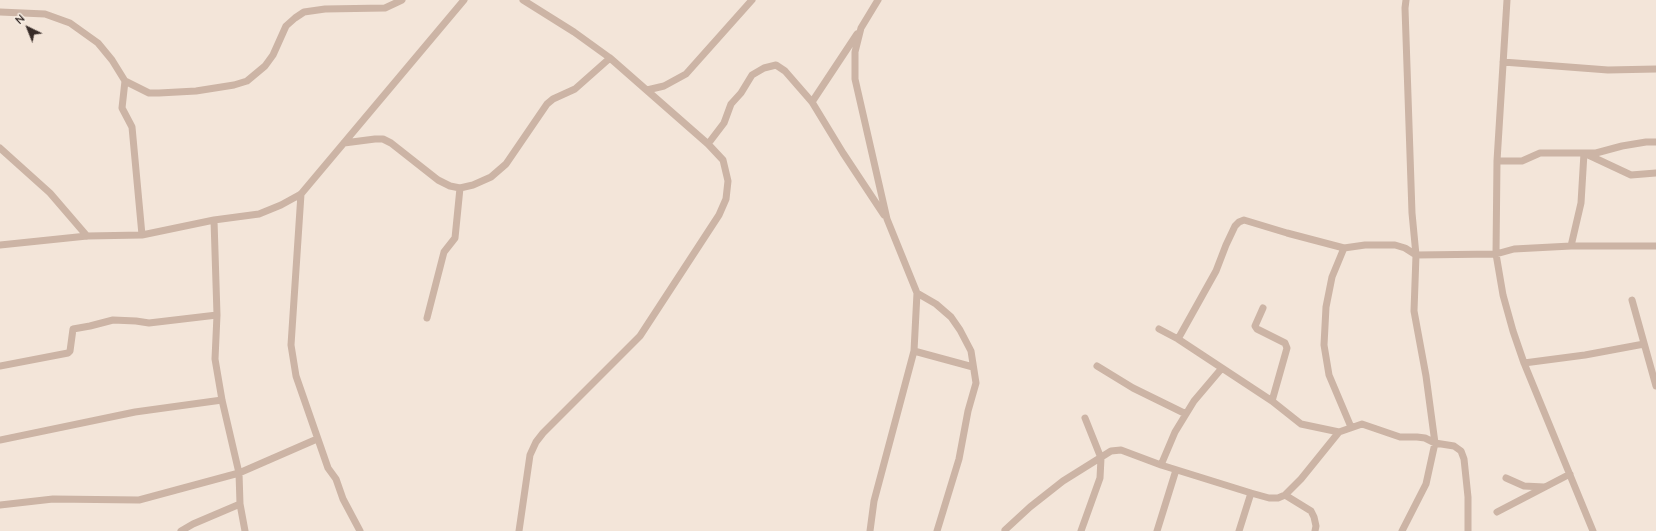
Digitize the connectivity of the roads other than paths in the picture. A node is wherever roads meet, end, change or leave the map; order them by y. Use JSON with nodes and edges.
{"nodes":[{"id":1,"x":402,"y":0,"type":"edge"},
{"id":2,"x":464,"y":0,"type":"edge"},
{"id":3,"x":523,"y":0,"type":"edge"},
{"id":4,"x":752,"y":0,"type":"edge"},
{"id":5,"x":878,"y":0,"type":"edge"},
{"id":6,"x":1406,"y":0,"type":"edge"},
{"id":7,"x":1507,"y":0,"type":"edge"},
{"id":8,"x":0,"y":12,"type":"edge"},
{"id":9,"x":861,"y":28,"type":"junction"},
{"id":10,"x":610,"y":58,"type":"junction"},
{"id":11,"x":1503,"y":62,"type":"junction"},
{"id":12,"x":1656,"y":69,"type":"edge"},
{"id":13,"x":125,"y":81,"type":"junction"},
{"id":14,"x":647,"y":90,"type":"junction"},
{"id":15,"x":812,"y":102,"type":"junction"},
{"id":16,"x":1656,"y":142,"type":"edge"},
{"id":17,"x":344,"y":143,"type":"junction"},
{"id":18,"x":708,"y":144,"type":"junction"},
{"id":19,"x":0,"y":148,"type":"edge"},
{"id":20,"x":1584,"y":153,"type":"junction"},
{"id":21,"x":1497,"y":161,"type":"junction"},
{"id":22,"x":1656,"y":173,"type":"edge"},
{"id":23,"x":460,"y":188,"type":"junction"},
{"id":24,"x":301,"y":194,"type":"junction"},
{"id":25,"x":887,"y":218,"type":"junction"},
{"id":26,"x":214,"y":220,"type":"junction"},
{"id":27,"x":142,"y":235,"type":"junction"},
{"id":28,"x":87,"y":236,"type":"junction"},
{"id":29,"x":0,"y":245,"type":"edge"},
{"id":30,"x":1571,"y":246,"type":"junction"},
{"id":31,"x":1656,"y":246,"type":"edge"},
{"id":32,"x":1344,"y":248,"type":"junction"},
{"id":33,"x":1496,"y":254,"type":"junction"},
{"id":34,"x":1416,"y":255,"type":"junction"},
{"id":35,"x":917,"y":293,"type":"junction"},
{"id":36,"x":1632,"y":300,"type":"dead end"},
{"id":37,"x":1263,"y":308,"type":"dead end"},
{"id":38,"x":216,"y":315,"type":"junction"},
{"id":39,"x":427,"y":318,"type":"dead end"},
{"id":40,"x":1159,"y":329,"type":"dead end"},
{"id":41,"x":1178,"y":339,"type":"junction"},
{"id":42,"x":1644,"y":344,"type":"junction"},
{"id":43,"x":914,"y":351,"type":"junction"},
{"id":44,"x":1524,"y":363,"type":"junction"},
{"id":45,"x":0,"y":366,"type":"edge"},
{"id":46,"x":1097,"y":366,"type":"dead end"},
{"id":47,"x":973,"y":367,"type":"junction"},
{"id":48,"x":1222,"y":368,"type":"junction"},
{"id":49,"x":1656,"y":386,"type":"edge"},
{"id":50,"x":222,"y":400,"type":"junction"},
{"id":51,"x":1272,"y":401,"type":"junction"},
{"id":52,"x":1186,"y":414,"type":"junction"},
{"id":53,"x":1085,"y":418,"type":"dead end"},
{"id":54,"x":1351,"y":427,"type":"junction"},
{"id":55,"x":1339,"y":432,"type":"junction"},
{"id":56,"x":318,"y":439,"type":"junction"},
{"id":57,"x":0,"y":440,"type":"edge"},
{"id":58,"x":1435,"y":443,"type":"junction"},
{"id":59,"x":1101,"y":458,"type":"junction"},
{"id":60,"x":1161,"y":465,"type":"junction"},
{"id":61,"x":1176,"y":470,"type":"junction"},
{"id":62,"x":239,"y":473,"type":"junction"},
{"id":63,"x":1570,"y":474,"type":"junction"},
{"id":64,"x":1506,"y":478,"type":"dead end"},
{"id":65,"x":1544,"y":488,"type":"junction"},
{"id":66,"x":1251,"y":493,"type":"junction"},
{"id":67,"x":1285,"y":495,"type":"junction"},
{"id":68,"x":240,"y":504,"type":"junction"},
{"id":69,"x":0,"y":505,"type":"edge"},
{"id":70,"x":1497,"y":512,"type":"dead end"},
{"id":71,"x":1005,"y":530,"type":"dead end"},
{"id":72,"x":182,"y":531,"type":"edge"},
{"id":73,"x":245,"y":531,"type":"edge"},
{"id":74,"x":360,"y":531,"type":"edge"},
{"id":75,"x":519,"y":531,"type":"edge"},
{"id":76,"x":870,"y":531,"type":"edge"},
{"id":77,"x":938,"y":531,"type":"edge"},
{"id":78,"x":1081,"y":531,"type":"edge"},
{"id":79,"x":1157,"y":531,"type":"edge"},
{"id":80,"x":1239,"y":531,"type":"edge"},
{"id":81,"x":1315,"y":531,"type":"edge"},
{"id":82,"x":1402,"y":531,"type":"edge"},
{"id":83,"x":1468,"y":531,"type":"edge"},
{"id":84,"x":1593,"y":531,"type":"edge"}],
"edges":[{"from":1,"to":13,"type":"street"},
{"from":2,"to":17,"type":"street"},
{"from":3,"to":10,"type":"street"},
{"from":4,"to":14,"type":"street"},
{"from":5,"to":9,"type":"street"},
{"from":6,"to":34,"type":"street"},
{"from":7,"to":11,"type":"street"},
{"from":8,"to":13,"type":"street"},
{"from":9,"to":15,"type":"street"},
{"from":9,"to":25,"type":"street"},
{"from":10,"to":14,"type":"street"},
{"from":10,"to":23,"type":"street"},
{"from":11,"to":12,"type":"street"},
{"from":11,"to":21,"type":"street"},
{"from":13,"to":27,"type":"street"},
{"from":14,"to":18,"type":"street"},
{"from":15,"to":18,"type":"street"},
{"from":15,"to":25,"type":"street"},
{"from":16,"to":20,"type":"street"},
{"from":17,"to":23,"type":"street"},
{"from":17,"to":24,"type":"street"},
{"from":18,"to":75,"type":"street"},
{"from":19,"to":28,"type":"street"},
{"from":20,"to":21,"type":"street"},
{"from":20,"to":22,"type":"street"},
{"from":20,"to":30,"type":"street"},
{"from":21,"to":33,"type":"street"},
{"from":23,"to":39,"type":"street"},
{"from":24,"to":26,"type":"street"},
{"from":24,"to":56,"type":"street"},
{"from":25,"to":35,"type":"street"},
{"from":26,"to":27,"type":"street"},
{"from":26,"to":38,"type":"street"},
{"from":27,"to":28,"type":"street"},
{"from":28,"to":29,"type":"street"},
{"from":30,"to":31,"type":"street"},
{"from":30,"to":33,"type":"street"},
{"from":32,"to":34,"type":"street"},
{"from":32,"to":41,"type":"street"},
{"from":32,"to":54,"type":"street"},
{"from":33,"to":34,"type":"street"},
{"from":33,"to":44,"type":"street"},
{"from":34,"to":58,"type":"street"},
{"from":35,"to":43,"type":"street"},
{"from":35,"to":47,"type":"street"},
{"from":36,"to":42,"type":"street"},
{"from":37,"to":51,"type":"street"},
{"from":38,"to":45,"type":"street"},
{"from":38,"to":50,"type":"street"},
{"from":40,"to":41,"type":"street"},
{"from":41,"to":48,"type":"street"},
{"from":42,"to":44,"type":"street"},
{"from":42,"to":49,"type":"street"},
{"from":43,"to":47,"type":"street"},
{"from":43,"to":76,"type":"street"},
{"from":44,"to":63,"type":"street"},
{"from":46,"to":52,"type":"street"},
{"from":47,"to":77,"type":"street"},
{"from":48,"to":51,"type":"street"},
{"from":48,"to":52,"type":"street"},
{"from":50,"to":57,"type":"street"},
{"from":50,"to":62,"type":"street"},
{"from":51,"to":55,"type":"street"},
{"from":52,"to":60,"type":"street"},
{"from":53,"to":59,"type":"street"},
{"from":54,"to":55,"type":"street"},
{"from":54,"to":58,"type":"street"},
{"from":55,"to":67,"type":"street"},
{"from":56,"to":62,"type":"street"},
{"from":56,"to":74,"type":"street"},
{"from":58,"to":82,"type":"street"},
{"from":58,"to":83,"type":"street"},
{"from":59,"to":60,"type":"street"},
{"from":59,"to":71,"type":"street"},
{"from":59,"to":78,"type":"street"},
{"from":60,"to":61,"type":"street"},
{"from":61,"to":66,"type":"street"},
{"from":61,"to":79,"type":"street"},
{"from":62,"to":68,"type":"street"},
{"from":62,"to":69,"type":"street"},
{"from":63,"to":65,"type":"street"},
{"from":63,"to":84,"type":"street"},
{"from":64,"to":65,"type":"street"},
{"from":65,"to":70,"type":"street"},
{"from":66,"to":67,"type":"street"},
{"from":66,"to":80,"type":"street"},
{"from":67,"to":81,"type":"street"},
{"from":68,"to":72,"type":"street"},
{"from":68,"to":73,"type":"street"}]}
